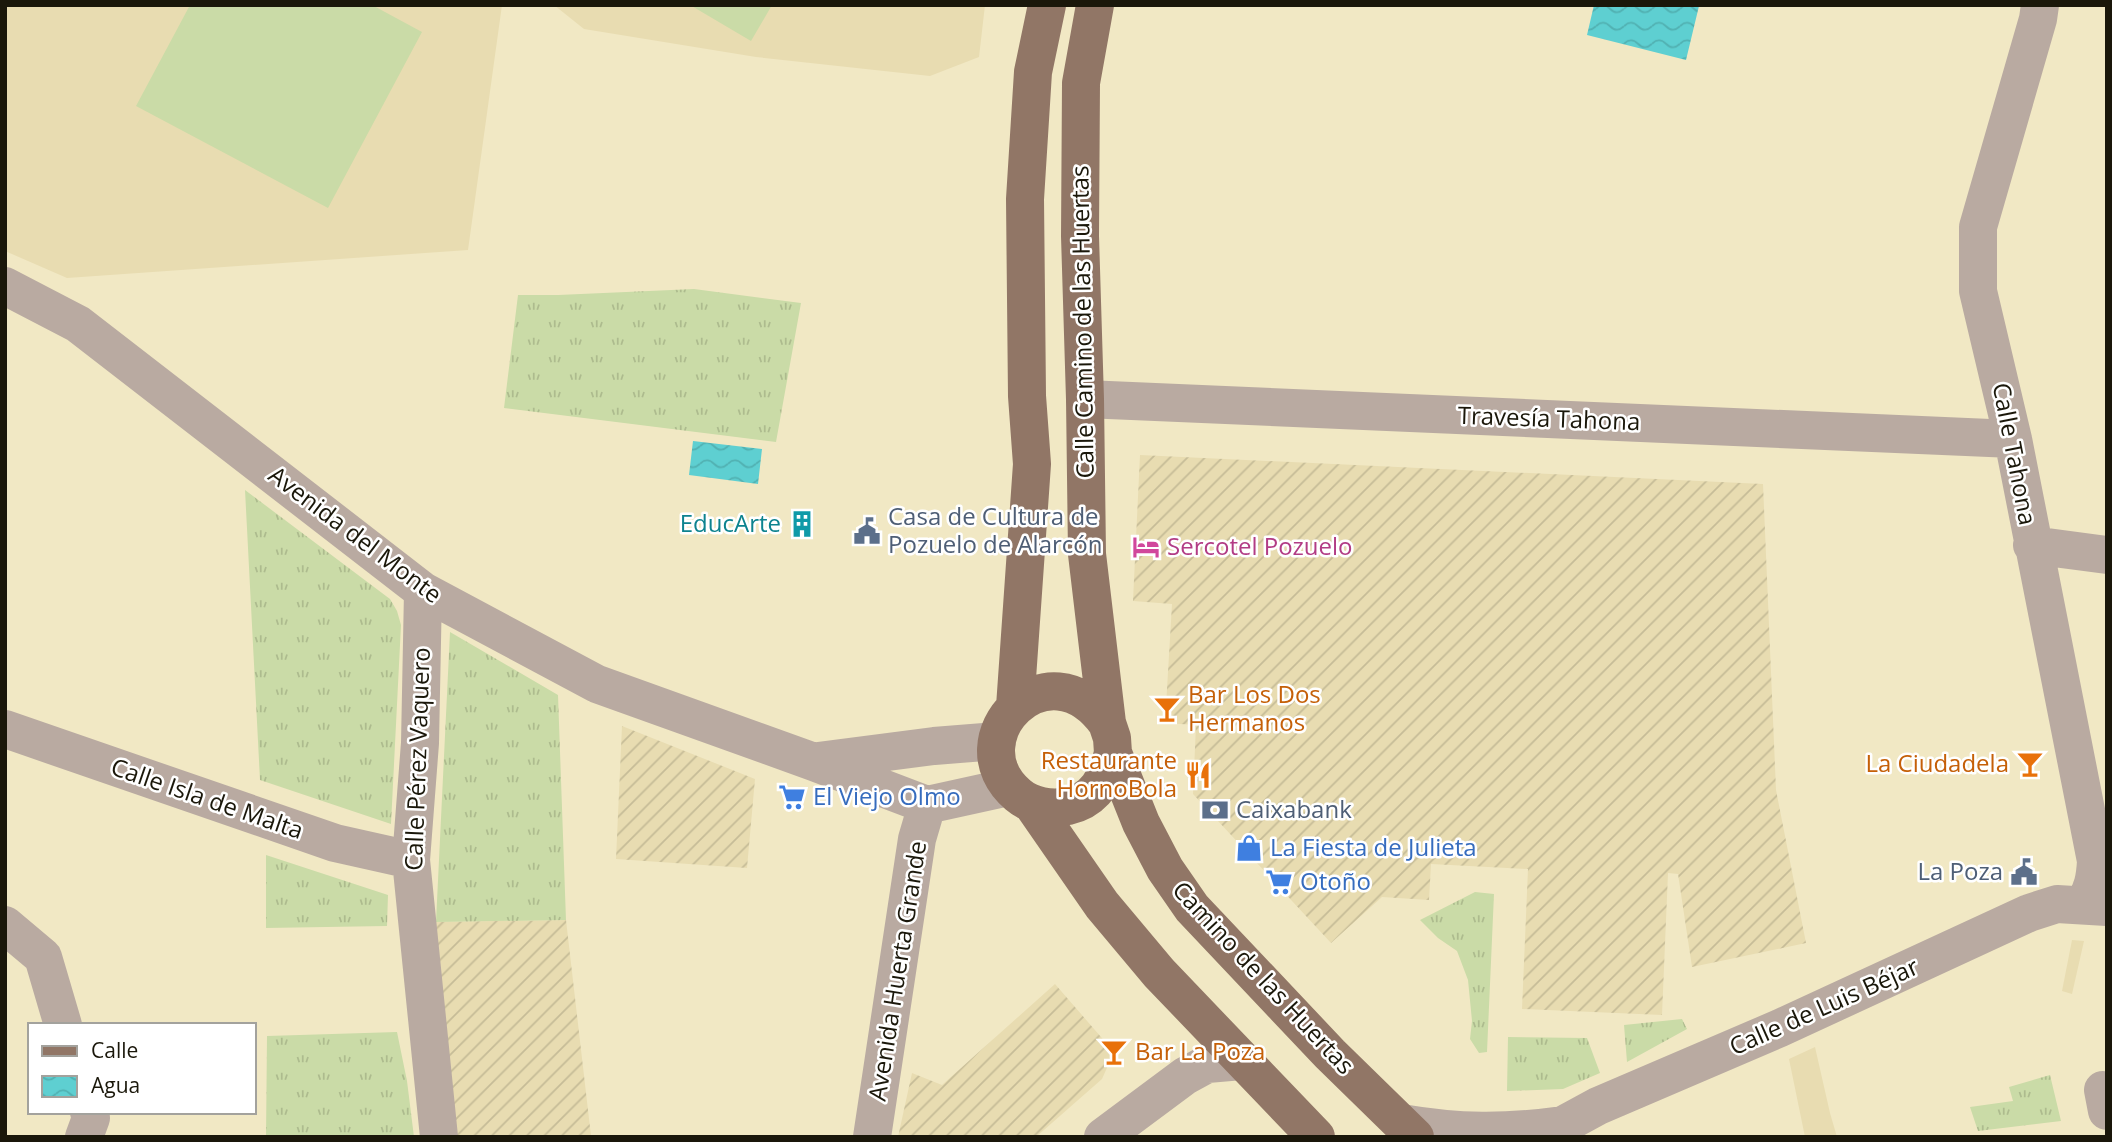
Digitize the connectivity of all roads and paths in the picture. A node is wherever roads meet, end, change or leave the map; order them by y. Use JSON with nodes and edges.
{"nodes":[{"id":1,"x":1047,"y":5,"type":"edge"},
{"id":2,"x":1095,"y":5,"type":"edge"},
{"id":3,"x":2040,"y":5,"type":"edge"},
{"id":4,"x":5,"y":286,"type":"edge"},
{"id":5,"x":1085,"y":399,"type":"junction"},
{"id":6,"x":2013,"y":439,"type":"junction"},
{"id":7,"x":2032,"y":545,"type":"junction"},
{"id":8,"x":2107,"y":555,"type":"edge"},
{"id":9,"x":423,"y":591,"type":"junction"},
{"id":10,"x":1015,"y":706,"type":"junction"},
{"id":11,"x":5,"y":729,"type":"edge"},
{"id":12,"x":1110,"y":738,"type":"junction"},
{"id":13,"x":997,"y":741,"type":"junction"},
{"id":14,"x":814,"y":762,"type":"junction"},
{"id":15,"x":1021,"y":796,"type":"junction"},
{"id":16,"x":928,"y":805,"type":"junction"},
{"id":17,"x":411,"y":860,"type":"junction"},
{"id":18,"x":2095,"y":905,"type":"edge"},
{"id":19,"x":5,"y":925,"type":"edge"},
{"id":20,"x":62,"y":1023,"type":"edge"},
{"id":21,"x":1242,"y":1061,"type":"junction"},
{"id":22,"x":90,"y":1114,"type":"edge"},
{"id":23,"x":1408,"y":1130,"type":"edge"},
{"id":24,"x":1555,"y":1131,"type":"edge"},
{"id":25,"x":84,"y":1137,"type":"edge"},
{"id":26,"x":439,"y":1137,"type":"edge"},
{"id":27,"x":872,"y":1137,"type":"edge"},
{"id":28,"x":1103,"y":1137,"type":"edge"},
{"id":29,"x":1316,"y":1137,"type":"edge"}],
"edges":[{"from":1,"to":10,"type":"main road"},
{"from":2,"to":5,"type":"main road","name":"Calle Camino de las Huertas"},
{"from":3,"to":6,"type":"street","name":"Calle Tahona"},
{"from":4,"to":9,"type":"street","name":"Avenida del Monte"},
{"from":5,"to":6,"type":"street","name":"Travesía Tahona"},
{"from":5,"to":12,"type":"main road","name":"Calle Camino de las Huertas"},
{"from":6,"to":7,"type":"street","name":"Calle Tahona"},
{"from":7,"to":8,"type":"street"},
{"from":7,"to":18,"type":"street","name":"Calle Tahona"},
{"from":9,"to":14,"type":"street","name":"Avenida del Monte"},
{"from":9,"to":17,"type":"street","name":"Calle Pérez Vaquero"},
{"from":10,"to":12,"type":"main road"},
{"from":10,"to":13,"type":"main road"},
{"from":11,"to":17,"type":"street","name":"Calle Isla de Malta"},
{"from":12,"to":15,"type":"main road"},
{"from":12,"to":23,"type":"main road","name":"Camino de las Huertas"},
{"from":13,"to":14,"type":"street","name":"Avenida del Monte"},
{"from":13,"to":15,"type":"main road"},
{"from":14,"to":16,"type":"street","name":"Avenida del Monte"},
{"from":15,"to":16,"type":"street"},
{"from":15,"to":21,"type":"main road"},
{"from":16,"to":27,"type":"street","name":"Avenida Huerta Grande"},
{"from":17,"to":26,"type":"street","name":"Calle Pérez Vaquero"},
{"from":18,"to":24,"type":"street","name":"Calle de Luis Béjar"},
{"from":19,"to":20,"type":"street"},
{"from":21,"to":28,"type":"street"},
{"from":21,"to":29,"type":"main road"},
{"from":22,"to":25,"type":"street"},
{"from":23,"to":24,"type":"street","name":"Calle de Luis Béjar"}]}
